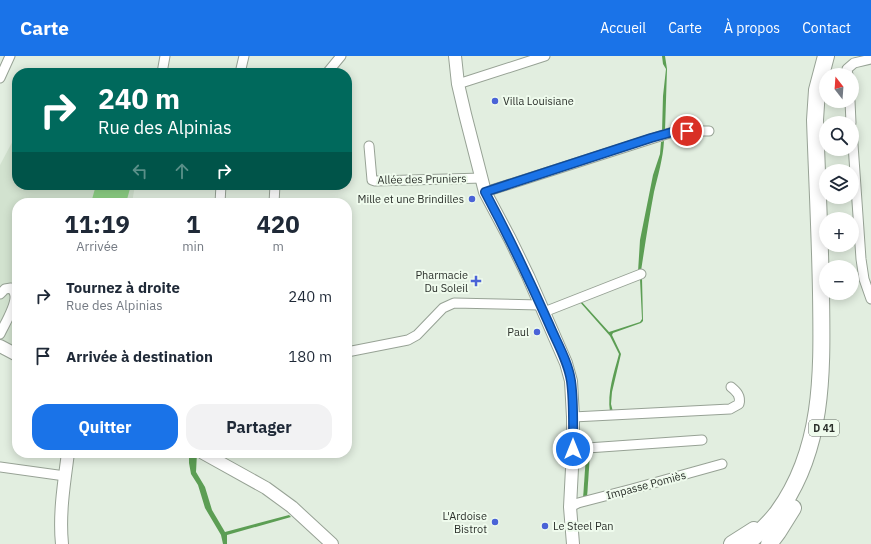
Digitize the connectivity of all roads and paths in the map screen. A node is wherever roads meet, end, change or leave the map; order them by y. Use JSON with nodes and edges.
{"nodes":[{"id":1,"x":10,"y":56,"type":"edge"},
{"id":2,"x":165,"y":56,"type":"edge"},
{"id":3,"x":244,"y":56,"type":"edge"},
{"id":4,"x":341,"y":56,"type":"edge"},
{"id":5,"x":455,"y":56,"type":"edge"},
{"id":6,"x":545,"y":56,"type":"edge"},
{"id":7,"x":826,"y":56,"type":"edge"},
{"id":8,"x":835,"y":56,"type":"edge"},
{"id":9,"x":871,"y":59,"type":"edge"},
{"id":10,"x":163,"y":68,"type":"edge"},
{"id":11,"x":241,"y":68,"type":"edge"},
{"id":12,"x":330,"y":68,"type":"edge"},
{"id":13,"x":831,"y":68,"type":"edge"},
{"id":14,"x":849,"y":68,"type":"edge"},
{"id":15,"x":0,"y":78,"type":"edge"},
{"id":16,"x":458,"y":84,"type":"junction"},
{"id":17,"x":824,"y":108,"type":"edge"},
{"id":18,"x":709,"y":131,"type":"dead end"},
{"id":19,"x":369,"y":146,"type":"dead end"},
{"id":20,"x":854,"y":156,"type":"edge"},
{"id":21,"x":826,"y":164,"type":"edge"},
{"id":22,"x":482,"y":178,"type":"junction"},
{"id":23,"x":485,"y":192,"type":"junction"},
{"id":24,"x":641,"y":274,"type":"dead end"},
{"id":25,"x":12,"y":289,"type":"edge"},
{"id":26,"x":0,"y":294,"type":"edge"},
{"id":27,"x":871,"y":299,"type":"edge"},
{"id":28,"x":829,"y":300,"type":"edge"},
{"id":29,"x":542,"y":308,"type":"junction"},
{"id":30,"x":12,"y":309,"type":"edge"},
{"id":31,"x":0,"y":334,"type":"edge"},
{"id":32,"x":0,"y":346,"type":"edge"},
{"id":33,"x":352,"y":351,"type":"edge"},
{"id":34,"x":12,"y":352,"type":"edge"},
{"id":35,"x":731,"y":387,"type":"dead end"},
{"id":36,"x":573,"y":417,"type":"junction"},
{"id":37,"x":702,"y":440,"type":"dead end"},
{"id":38,"x":581,"y":449,"type":"junction"},
{"id":39,"x":67,"y":458,"type":"edge"},
{"id":40,"x":211,"y":458,"type":"edge"},
{"id":41,"x":722,"y":464,"type":"dead end"},
{"id":42,"x":0,"y":467,"type":"edge"},
{"id":43,"x":65,"y":476,"type":"junction"},
{"id":44,"x":570,"y":507,"type":"junction"},
{"id":45,"x":785,"y":510,"type":"junction"},
{"id":46,"x":572,"y":541,"type":"edge"},
{"id":47,"x":62,"y":544,"type":"edge"},
{"id":48,"x":332,"y":544,"type":"edge"},
{"id":49,"x":732,"y":544,"type":"edge"},
{"id":50,"x":746,"y":544,"type":"edge"},
{"id":51,"x":760,"y":544,"type":"edge"},
{"id":52,"x":769,"y":544,"type":"edge"}],
"edges":[{"from":1,"to":15,"type":"street"},
{"from":2,"to":10,"type":"street"},
{"from":3,"to":11,"type":"street"},
{"from":4,"to":12,"type":"street"},
{"from":5,"to":16,"type":"street"},
{"from":6,"to":16,"type":"street"},
{"from":7,"to":45,"type":"highway","number":"D 41"},
{"from":8,"to":13,"type":"highway"},
{"from":9,"to":14,"type":"street"},
{"from":16,"to":22,"type":"street"},
{"from":17,"to":21,"type":"highway"},
{"from":18,"to":23,"type":"street"},
{"from":19,"to":22,"type":"street","name":"Allée des Pruniers"},
{"from":20,"to":27,"type":"street"},
{"from":22,"to":23,"type":"street"},
{"from":23,"to":29,"type":"street"},
{"from":24,"to":29,"type":"street"},
{"from":25,"to":26,"type":"street"},
{"from":28,"to":45,"type":"highway","number":"D 41"},
{"from":29,"to":33,"type":"street"},
{"from":29,"to":36,"type":"street"},
{"from":30,"to":31,"type":"street"},
{"from":32,"to":34,"type":"street"},
{"from":35,"to":36,"type":"street"},
{"from":36,"to":38,"type":"street"},
{"from":37,"to":38,"type":"street"},
{"from":38,"to":44,"type":"street"},
{"from":39,"to":43,"type":"street"},
{"from":40,"to":48,"type":"street"},
{"from":41,"to":44,"type":"street","name":"Impasse Pomiès"},
{"from":42,"to":43,"type":"street"},
{"from":43,"to":47,"type":"street"},
{"from":44,"to":46,"type":"street"},
{"from":45,"to":49,"type":"highway"},
{"from":45,"to":50,"type":"highway","number":"D 41"},
{"from":45,"to":51,"type":"highway","number":"D 41"},
{"from":45,"to":52,"type":"highway"}]}
